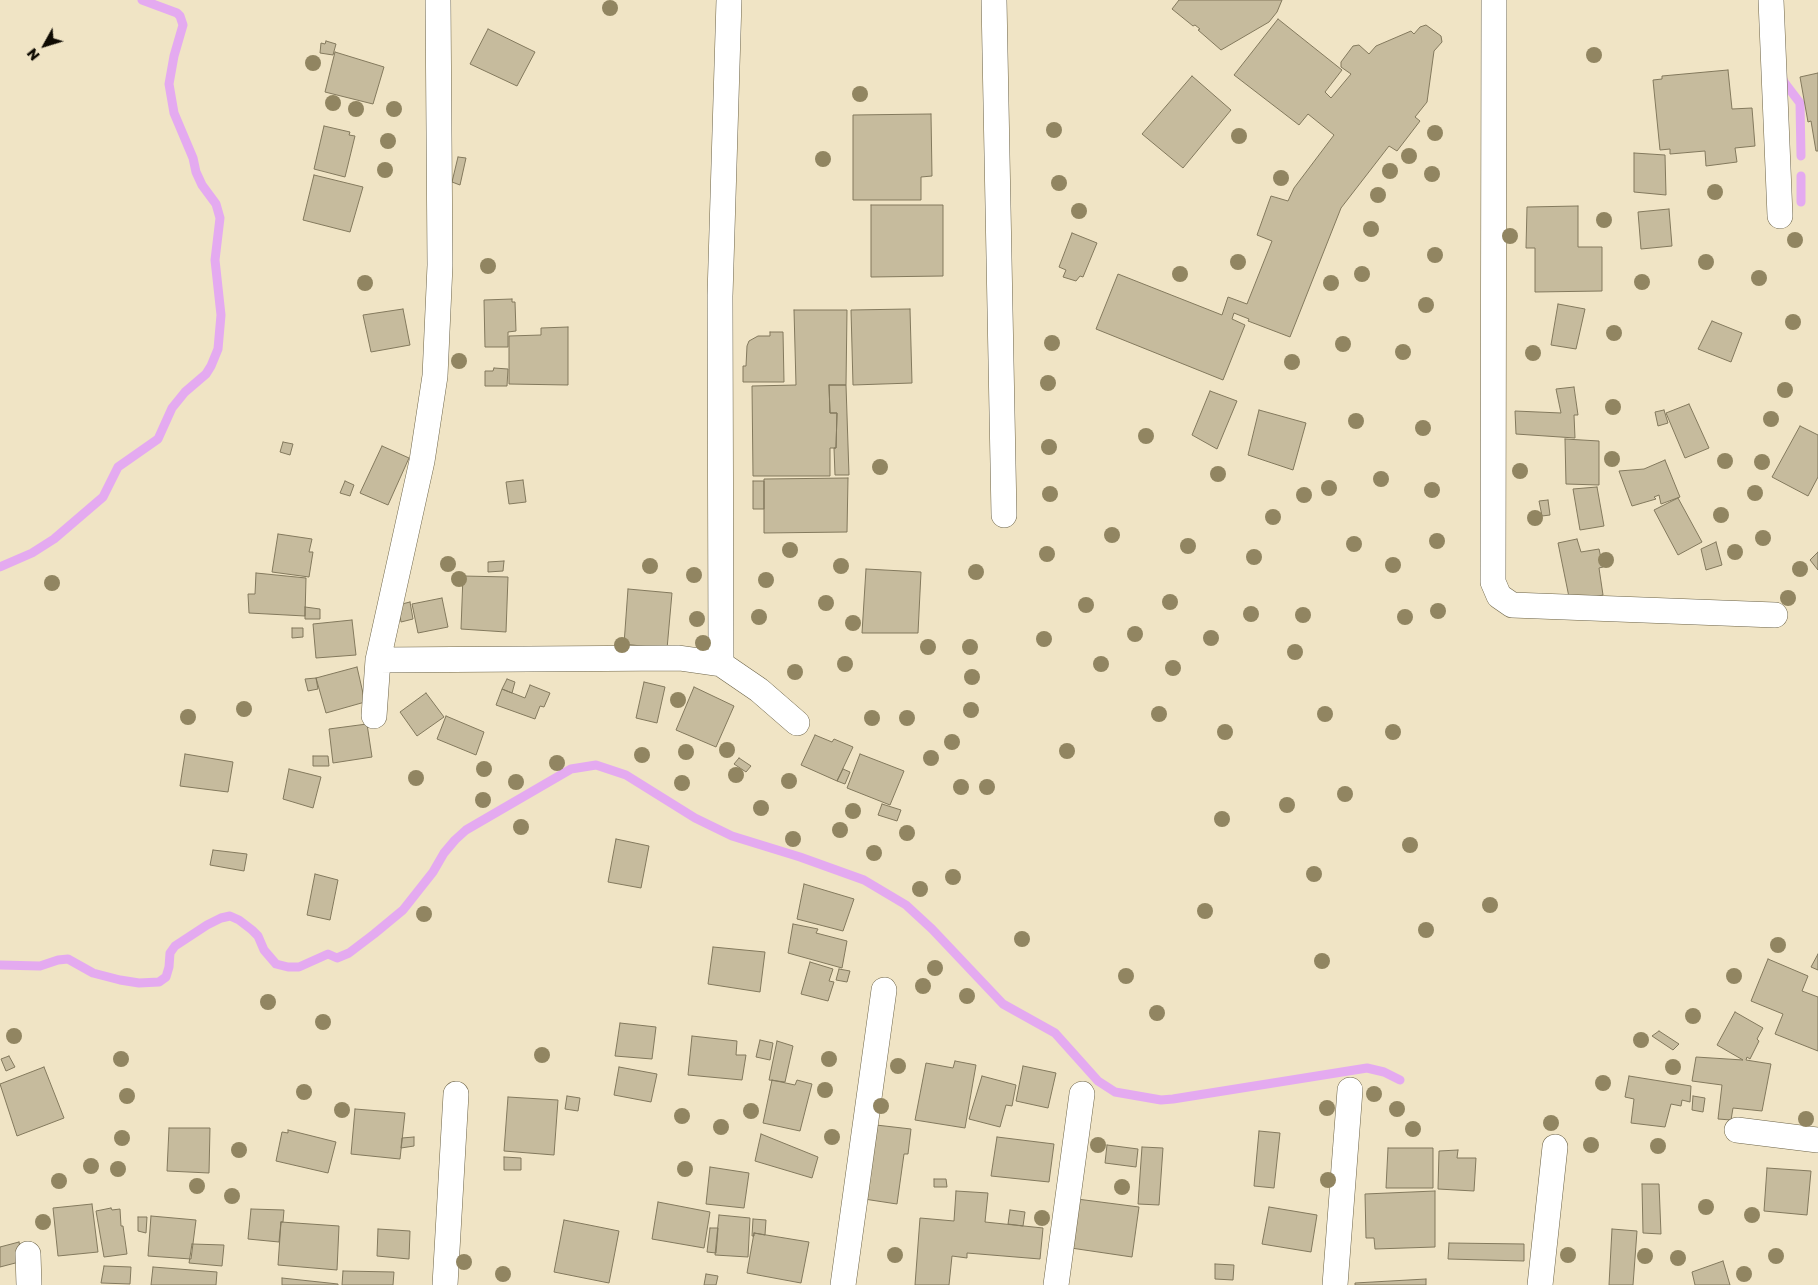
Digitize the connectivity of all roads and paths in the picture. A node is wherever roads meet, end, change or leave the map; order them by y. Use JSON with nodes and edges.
{"nodes":[{"id":1,"x":438,"y":0,"type":"edge"},
{"id":2,"x":729,"y":0,"type":"edge"},
{"id":3,"x":994,"y":0,"type":"edge"},
{"id":4,"x":1494,"y":0,"type":"edge"},
{"id":5,"x":1770,"y":0,"type":"edge"},
{"id":6,"x":1780,"y":216,"type":"dead end"},
{"id":7,"x":1004,"y":515,"type":"dead end"},
{"id":8,"x":1776,"y":615,"type":"dead end"},
{"id":9,"x":378,"y":660,"type":"junction"},
{"id":10,"x":721,"y":664,"type":"junction"},
{"id":11,"x":374,"y":716,"type":"dead end"},
{"id":12,"x":797,"y":723,"type":"dead end"},
{"id":13,"x":884,"y":990,"type":"dead end"},
{"id":14,"x":1350,"y":1090,"type":"dead end"},
{"id":15,"x":456,"y":1094,"type":"dead end"},
{"id":16,"x":1082,"y":1094,"type":"dead end"},
{"id":17,"x":1737,"y":1130,"type":"dead end"},
{"id":18,"x":1818,"y":1140,"type":"edge"},
{"id":19,"x":1555,"y":1147,"type":"dead end"},
{"id":20,"x":28,"y":1254,"type":"dead end"},
{"id":21,"x":29,"y":1285,"type":"edge"},
{"id":22,"x":446,"y":1285,"type":"edge"},
{"id":23,"x":843,"y":1285,"type":"edge"},
{"id":24,"x":1056,"y":1285,"type":"edge"},
{"id":25,"x":1335,"y":1285,"type":"edge"},
{"id":26,"x":1540,"y":1285,"type":"edge"}],
"edges":[{"from":1,"to":9,"type":"street"},
{"from":2,"to":10,"type":"street"},
{"from":3,"to":7,"type":"street"},
{"from":4,"to":8,"type":"street"},
{"from":5,"to":6,"type":"street"},
{"from":9,"to":10,"type":"street"},
{"from":9,"to":11,"type":"street"},
{"from":10,"to":12,"type":"street"},
{"from":13,"to":23,"type":"street"},
{"from":14,"to":25,"type":"street"},
{"from":15,"to":22,"type":"street"},
{"from":16,"to":24,"type":"street"},
{"from":17,"to":18,"type":"street"},
{"from":19,"to":26,"type":"street"},
{"from":20,"to":21,"type":"street"}]}
